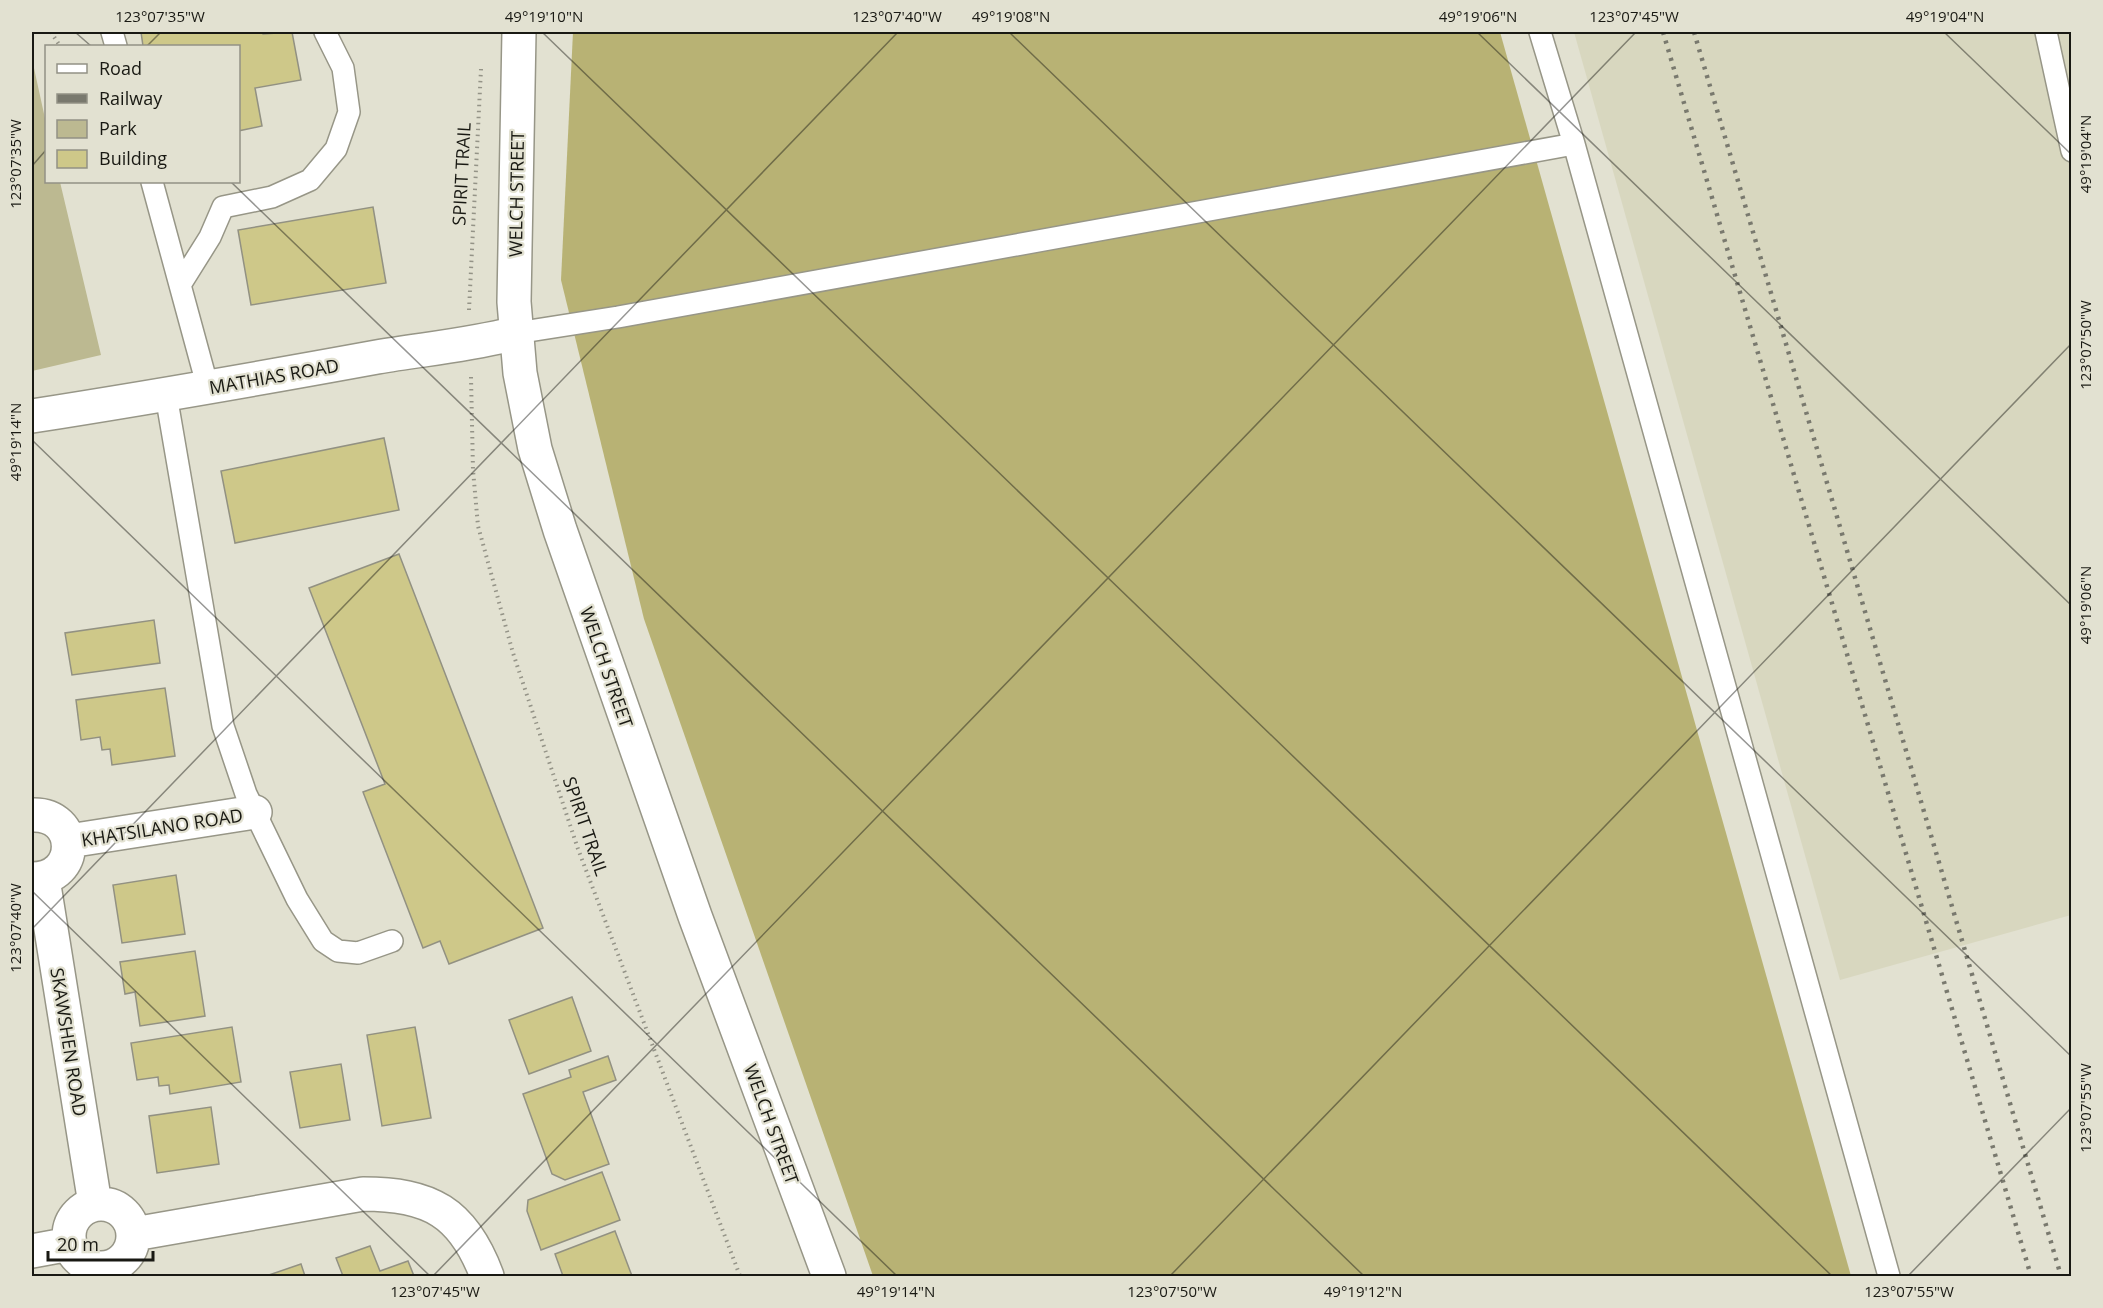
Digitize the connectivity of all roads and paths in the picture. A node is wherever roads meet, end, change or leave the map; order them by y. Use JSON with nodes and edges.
{"nodes":[{"id":1,"x":51,"y":32,"type":"edge"},
{"id":2,"x":325,"y":32,"type":"edge"},
{"id":3,"x":519,"y":32,"type":"edge"},
{"id":4,"x":1540,"y":32,"type":"edge"},
{"id":5,"x":2046,"y":32,"type":"edge"},
{"id":6,"x":59,"y":45,"type":"edge"},
{"id":7,"x":481,"y":67,"type":"dead end"},
{"id":8,"x":1574,"y":144,"type":"junction"},
{"id":9,"x":2072,"y":151,"type":"edge"},
{"id":10,"x":152,"y":183,"type":"edge"},
{"id":11,"x":180,"y":285,"type":"junction"},
{"id":12,"x":470,"y":318,"type":"dead end"},
{"id":13,"x":516,"y":333,"type":"junction"},
{"id":14,"x":470,"y":370,"type":"dead end"},
{"id":15,"x":208,"y":388,"type":"junction"},
{"id":16,"x":166,"y":395,"type":"junction"},
{"id":17,"x":32,"y":416,"type":"edge"},
{"id":18,"x":32,"y":812,"type":"edge"},
{"id":19,"x":255,"y":812,"type":"junction"},
{"id":20,"x":69,"y":841,"type":"junction"},
{"id":21,"x":37,"y":879,"type":"edge"},
{"id":22,"x":392,"y":941,"type":"dead end"},
{"id":23,"x":95,"y":1204,"type":"junction"},
{"id":24,"x":134,"y":1234,"type":"junction"},
{"id":25,"x":48,"y":1248,"type":"edge"},
{"id":26,"x":106,"y":1273,"type":"edge"},
{"id":27,"x":487,"y":1276,"type":"edge"},
{"id":28,"x":740,"y":1276,"type":"edge"},
{"id":29,"x":829,"y":1276,"type":"edge"},
{"id":30,"x":1890,"y":1276,"type":"edge"}],
"edges":[{"from":1,"to":6,"type":"path"},
{"from":2,"to":11,"type":"lane"},
{"from":3,"to":13,"type":"street","name":"WELCH STREET"},
{"from":4,"to":8,"type":"lane"},
{"from":5,"to":9,"type":"lane"},
{"from":7,"to":12,"type":"path","name":"SPIRIT TRAIL"},
{"from":8,"to":13,"type":"lane"},
{"from":8,"to":30,"type":"lane"},
{"from":10,"to":11,"type":"lane"},
{"from":11,"to":15,"type":"lane"},
{"from":13,"to":15,"type":"street","name":"MATHIAS ROAD"},
{"from":13,"to":29,"type":"street","name":"WELCH STREET"},
{"from":14,"to":28,"type":"path","name":"SPIRIT TRAIL"},
{"from":15,"to":16,"type":"street","name":"MATHIAS ROAD"},
{"from":16,"to":17,"type":"street","name":"MATHIAS ROAD"},
{"from":16,"to":19,"type":"lane"},
{"from":18,"to":20,"type":"street"},
{"from":19,"to":20,"type":"street","name":"KHATSILANO ROAD"},
{"from":19,"to":22,"type":"lane"},
{"from":20,"to":21,"type":"street"},
{"from":21,"to":23,"type":"street","name":"SKAWSHEN ROAD"},
{"from":23,"to":24,"type":"street"},
{"from":23,"to":25,"type":"street"},
{"from":24,"to":26,"type":"street"},
{"from":24,"to":27,"type":"street"},
{"from":25,"to":26,"type":"street"}]}
